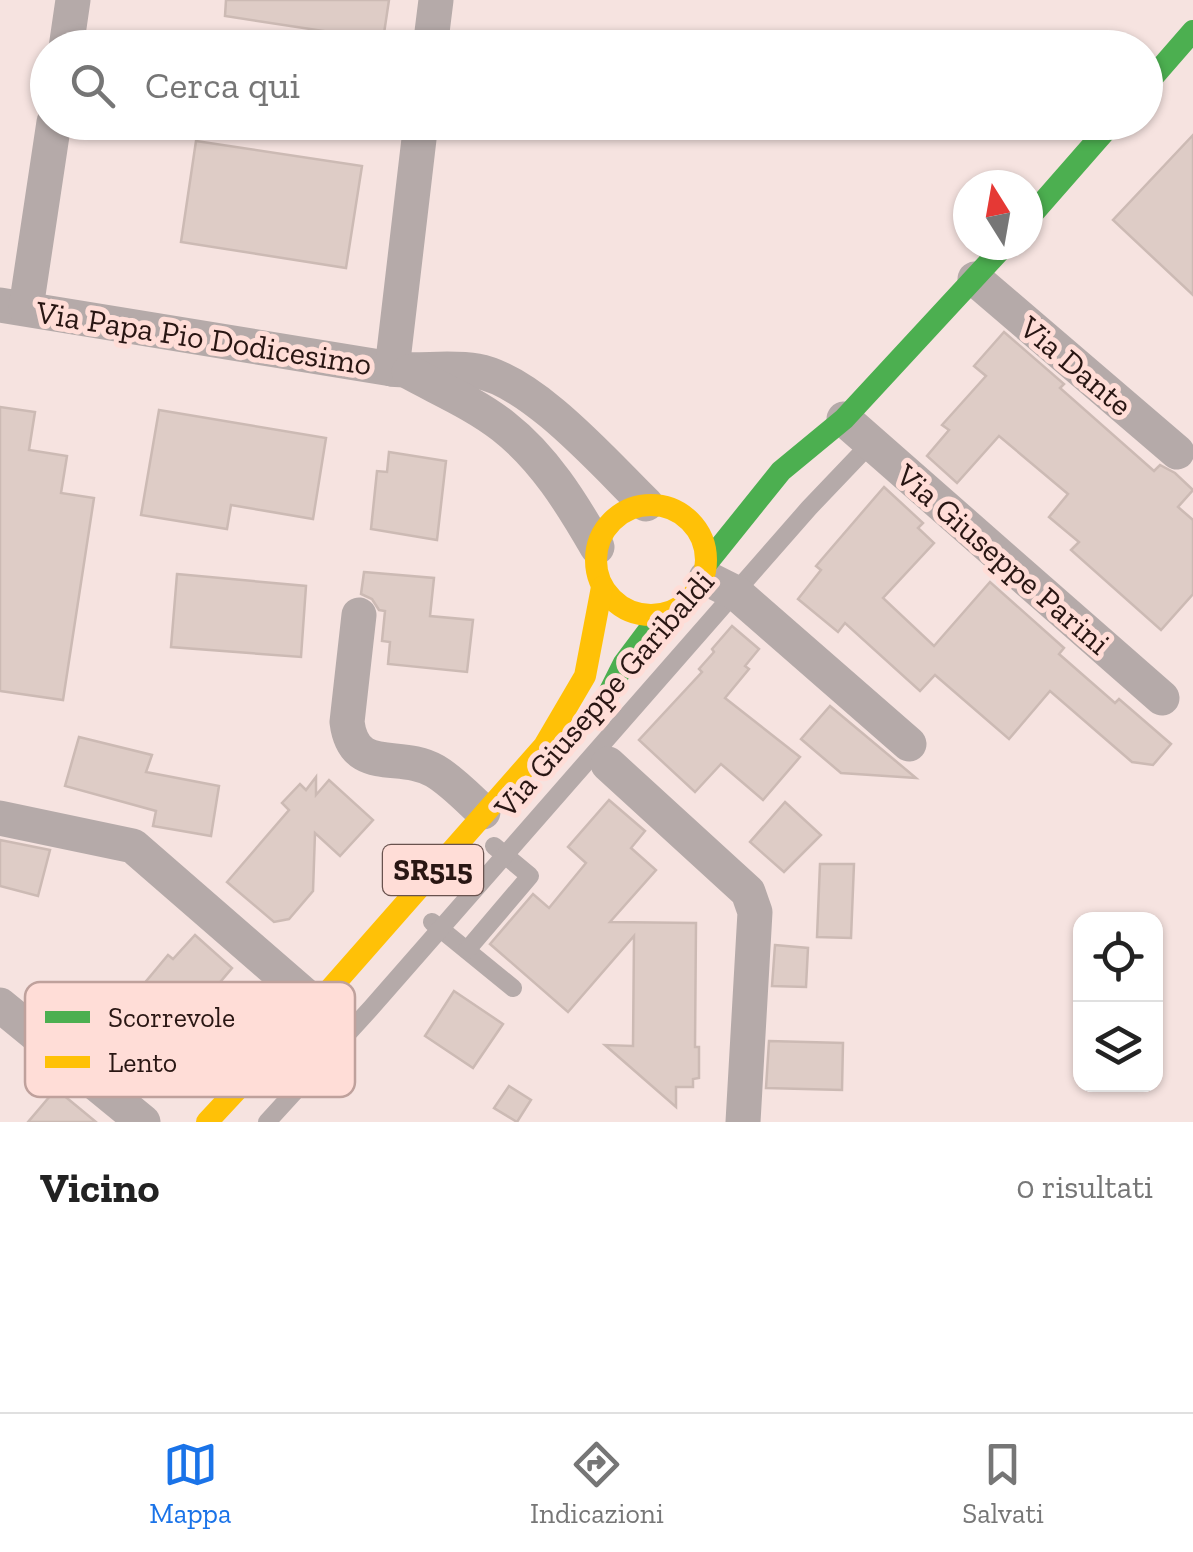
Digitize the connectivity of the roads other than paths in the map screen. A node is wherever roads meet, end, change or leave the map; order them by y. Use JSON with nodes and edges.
{"nodes":[{"id":1,"x":73,"y":0,"type":"edge"},
{"id":2,"x":436,"y":0,"type":"edge"},
{"id":3,"x":69,"y":30,"type":"edge"},
{"id":4,"x":432,"y":30,"type":"edge"},
{"id":5,"x":1193,"y":31,"type":"edge"},
{"id":6,"x":1163,"y":65,"type":"edge"},
{"id":7,"x":50,"y":140,"type":"edge"},
{"id":8,"x":420,"y":140,"type":"edge"},
{"id":9,"x":1097,"y":140,"type":"edge"},
{"id":10,"x":1043,"y":202,"type":"edge"},
{"id":11,"x":992,"y":260,"type":"edge"},
{"id":12,"x":975,"y":280,"type":"junction"},
{"id":13,"x":13,"y":306,"type":"edge"},
{"id":14,"x":400,"y":370,"type":"junction"},
{"id":15,"x":844,"y":418,"type":"junction"},
{"id":16,"x":871,"y":443,"type":"junction"},
{"id":17,"x":1178,"y":452,"type":"dead end"},
{"id":18,"x":771,"y":482,"type":"junction"},
{"id":19,"x":736,"y":493,"type":"dead end"},
{"id":20,"x":702,"y":504,"type":"dead end"},
{"id":21,"x":656,"y":505,"type":"junction"},
{"id":22,"x":597,"y":547,"type":"junction"},
{"id":23,"x":716,"y":578,"type":"junction"},
{"id":24,"x":602,"y":586,"type":"junction"},
{"id":25,"x":359,"y":615,"type":"dead end"},
{"id":26,"x":660,"y":615,"type":"junction"},
{"id":27,"x":1162,"y":698,"type":"dead end"},
{"id":28,"x":908,"y":744,"type":"dead end"},
{"id":29,"x":599,"y":748,"type":"junction"},
{"id":30,"x":483,"y":812,"type":"junction"},
{"id":31,"x":0,"y":818,"type":"edge"},
{"id":32,"x":500,"y":850,"type":"junction"},
{"id":33,"x":434,"y":924,"type":"junction"},
{"id":34,"x":467,"y":950,"type":"junction"},
{"id":35,"x":291,"y":982,"type":"edge"},
{"id":36,"x":335,"y":982,"type":"edge"},
{"id":37,"x":513,"y":988,"type":"dead end"},
{"id":38,"x":0,"y":1004,"type":"edge"},
{"id":39,"x":355,"y":1007,"type":"edge"},
{"id":40,"x":355,"y":1017,"type":"edge"},
{"id":41,"x":25,"y":1025,"type":"edge"},
{"id":42,"x":113,"y":1097,"type":"edge"},
{"id":43,"x":230,"y":1097,"type":"edge"},
{"id":44,"x":267,"y":1097,"type":"edge"},
{"id":45,"x":287,"y":1097,"type":"edge"},
{"id":46,"x":143,"y":1122,"type":"edge"},
{"id":47,"x":207,"y":1122,"type":"edge"},
{"id":48,"x":242,"y":1122,"type":"edge"},
{"id":49,"x":266,"y":1122,"type":"edge"},
{"id":50,"x":743,"y":1122,"type":"edge"}],
"edges":[{"from":1,"to":3,"type":"street"},
{"from":2,"to":4,"type":"street"},
{"from":5,"to":6,"type":"main road"},
{"from":7,"to":13,"type":"street"},
{"from":8,"to":14,"type":"street"},
{"from":9,"to":10,"type":"main road"},
{"from":11,"to":12,"type":"main road","name":"Via Giuseppe Garibaldi","number":"SR515"},
{"from":12,"to":15,"type":"main road","name":"Via Giuseppe Garibaldi","number":"SR515"},
{"from":12,"to":17,"type":"street","name":"Via Dante"},
{"from":13,"to":14,"type":"street","name":"Via Papa Pio Dodicesimo"},
{"from":14,"to":21,"type":"street","name":"Via Papa Pio Dodicesimo"},
{"from":14,"to":22,"type":"street","name":"Via Papa Pio Dodicesimo"},
{"from":15,"to":16,"type":"street","name":"Via Giuseppe Parini"},
{"from":15,"to":18,"type":"main road","name":"Via Giuseppe Garibaldi","number":"SR515"},
{"from":16,"to":23,"type":"lane","name":"Via Giuseppe Garibaldi"},
{"from":16,"to":27,"type":"street","name":"Via Giuseppe Parini"},
{"from":18,"to":19,"type":"main road","name":"Via Giuseppe Garibaldi","number":"SR515"},
{"from":18,"to":23,"type":"main road","name":"Via Giuseppe Garibaldi","number":"SR515"},
{"from":20,"to":21,"type":"main road"},
{"from":21,"to":22,"type":"main road"},
{"from":21,"to":23,"type":"main road","name":"Via Giuseppe Garibaldi"},
{"from":22,"to":24,"type":"main road","name":"Via Giuseppe Garibaldi","number":"SR515"},
{"from":23,"to":26,"type":"main road","name":"Via Giuseppe Garibaldi","number":"SR515"},
{"from":23,"to":28,"type":"street"},
{"from":23,"to":29,"type":"lane","name":"Via Giuseppe Garibaldi"},
{"from":24,"to":26,"type":"main road","name":"Via Giuseppe Garibaldi"},
{"from":24,"to":30,"type":"main road","name":"Via Giuseppe Garibaldi","number":"SR515"},
{"from":25,"to":30,"type":"street"},
{"from":26,"to":29,"type":"main road","name":"Via Giuseppe Garibaldi","number":"SR515"},
{"from":29,"to":32,"type":"main road","name":"Via Giuseppe Garibaldi","number":"SR515"},
{"from":29,"to":50,"type":"street"},
{"from":30,"to":36,"type":"main road","name":"Via Giuseppe Garibaldi","number":"SR515"},
{"from":31,"to":35,"type":"street"},
{"from":32,"to":33,"type":"main road","name":"Via Giuseppe Garibaldi","number":"SR515"},
{"from":32,"to":34,"type":"lane"},
{"from":33,"to":34,"type":"lane"},
{"from":33,"to":39,"type":"main road","name":"Via Giuseppe Garibaldi","number":"SR515"},
{"from":33,"to":40,"type":"lane","name":"Via Giuseppe Garibaldi"},
{"from":34,"to":37,"type":"lane"},
{"from":38,"to":41,"type":"street"},
{"from":42,"to":46,"type":"street"},
{"from":43,"to":47,"type":"main road","name":"Via Giuseppe Garibaldi","number":"SR515"},
{"from":44,"to":48,"type":"main road","name":"Via Giuseppe Garibaldi","number":"SR515"},
{"from":45,"to":49,"type":"lane","name":"Via Giuseppe Garibaldi"}]}
